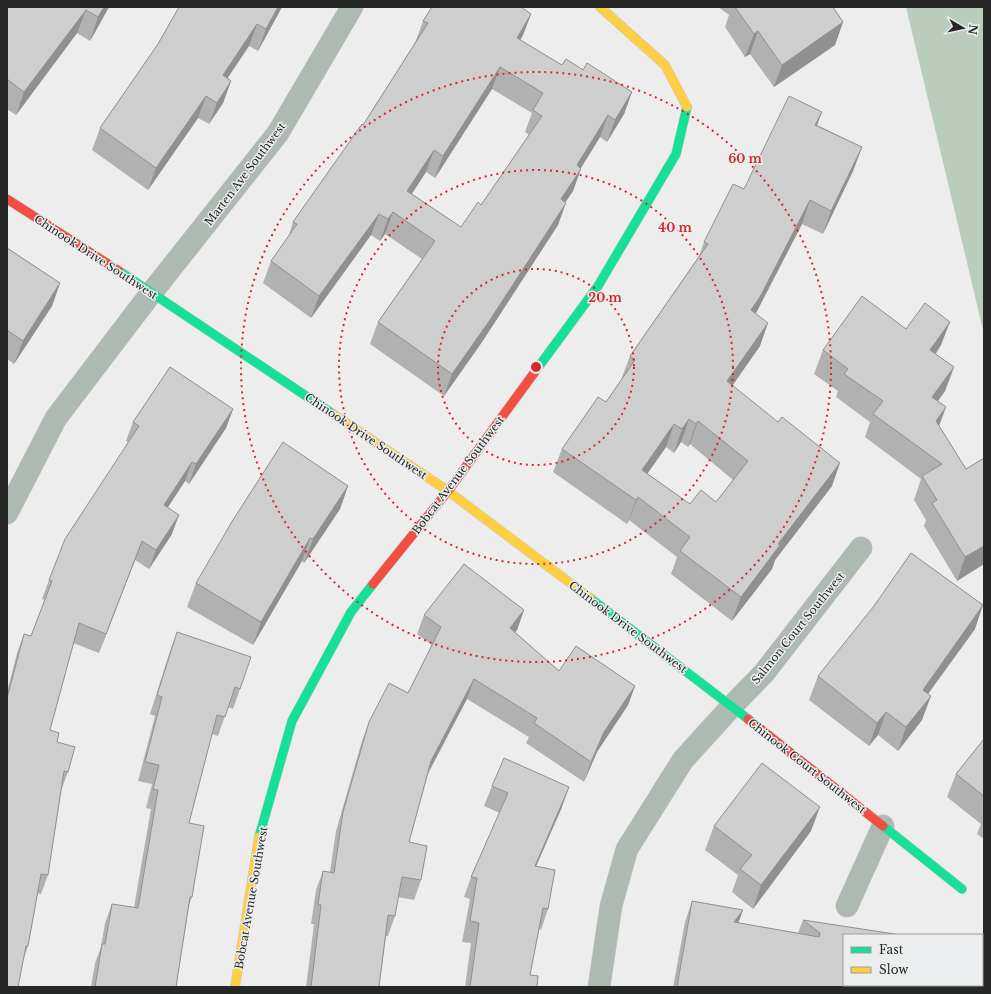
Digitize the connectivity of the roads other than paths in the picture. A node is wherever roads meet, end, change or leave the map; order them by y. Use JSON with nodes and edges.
{"nodes":[{"id":1,"x":352,"y":7,"type":"edge"},
{"id":2,"x":600,"y":7,"type":"edge"},
{"id":3,"x":7,"y":199,"type":"edge"},
{"id":4,"x":152,"y":292,"type":"junction"},
{"id":5,"x":448,"y":491,"type":"junction"},
{"id":6,"x":7,"y":513,"type":"edge"},
{"id":7,"x":861,"y":548,"type":"dead end"},
{"id":8,"x":732,"y":706,"type":"junction"},
{"id":9,"x":883,"y":826,"type":"junction"},
{"id":10,"x":962,"y":889,"type":"dead end"},
{"id":11,"x":847,"y":906,"type":"dead end"},
{"id":12,"x":235,"y":987,"type":"edge"},
{"id":13,"x":599,"y":987,"type":"edge"}],
"edges":[{"from":1,"to":4,"type":"street","name":"Marten Ave Southwest"},
{"from":2,"to":5,"type":"street","name":"Bobcat Avenue Southwest"},
{"from":3,"to":4,"type":"street","name":"Chinook Drive Southwest"},
{"from":4,"to":5,"type":"street","name":"Chinook Drive Southwest"},
{"from":4,"to":6,"type":"street","name":"Marten Ave Southwest"},
{"from":5,"to":8,"type":"street","name":"Chinook Drive Southwest"},
{"from":5,"to":12,"type":"street","name":"Bobcat Avenue Southwest"},
{"from":7,"to":8,"type":"street","name":"Salmon Court Southwest"},
{"from":8,"to":9,"type":"street","name":"Chinook Court Southwest"},
{"from":8,"to":13,"type":"street","name":"Salmon Court Southwest"},
{"from":9,"to":10,"type":"street","name":"Chinook Court Southwest"},
{"from":9,"to":11,"type":"street"}]}
